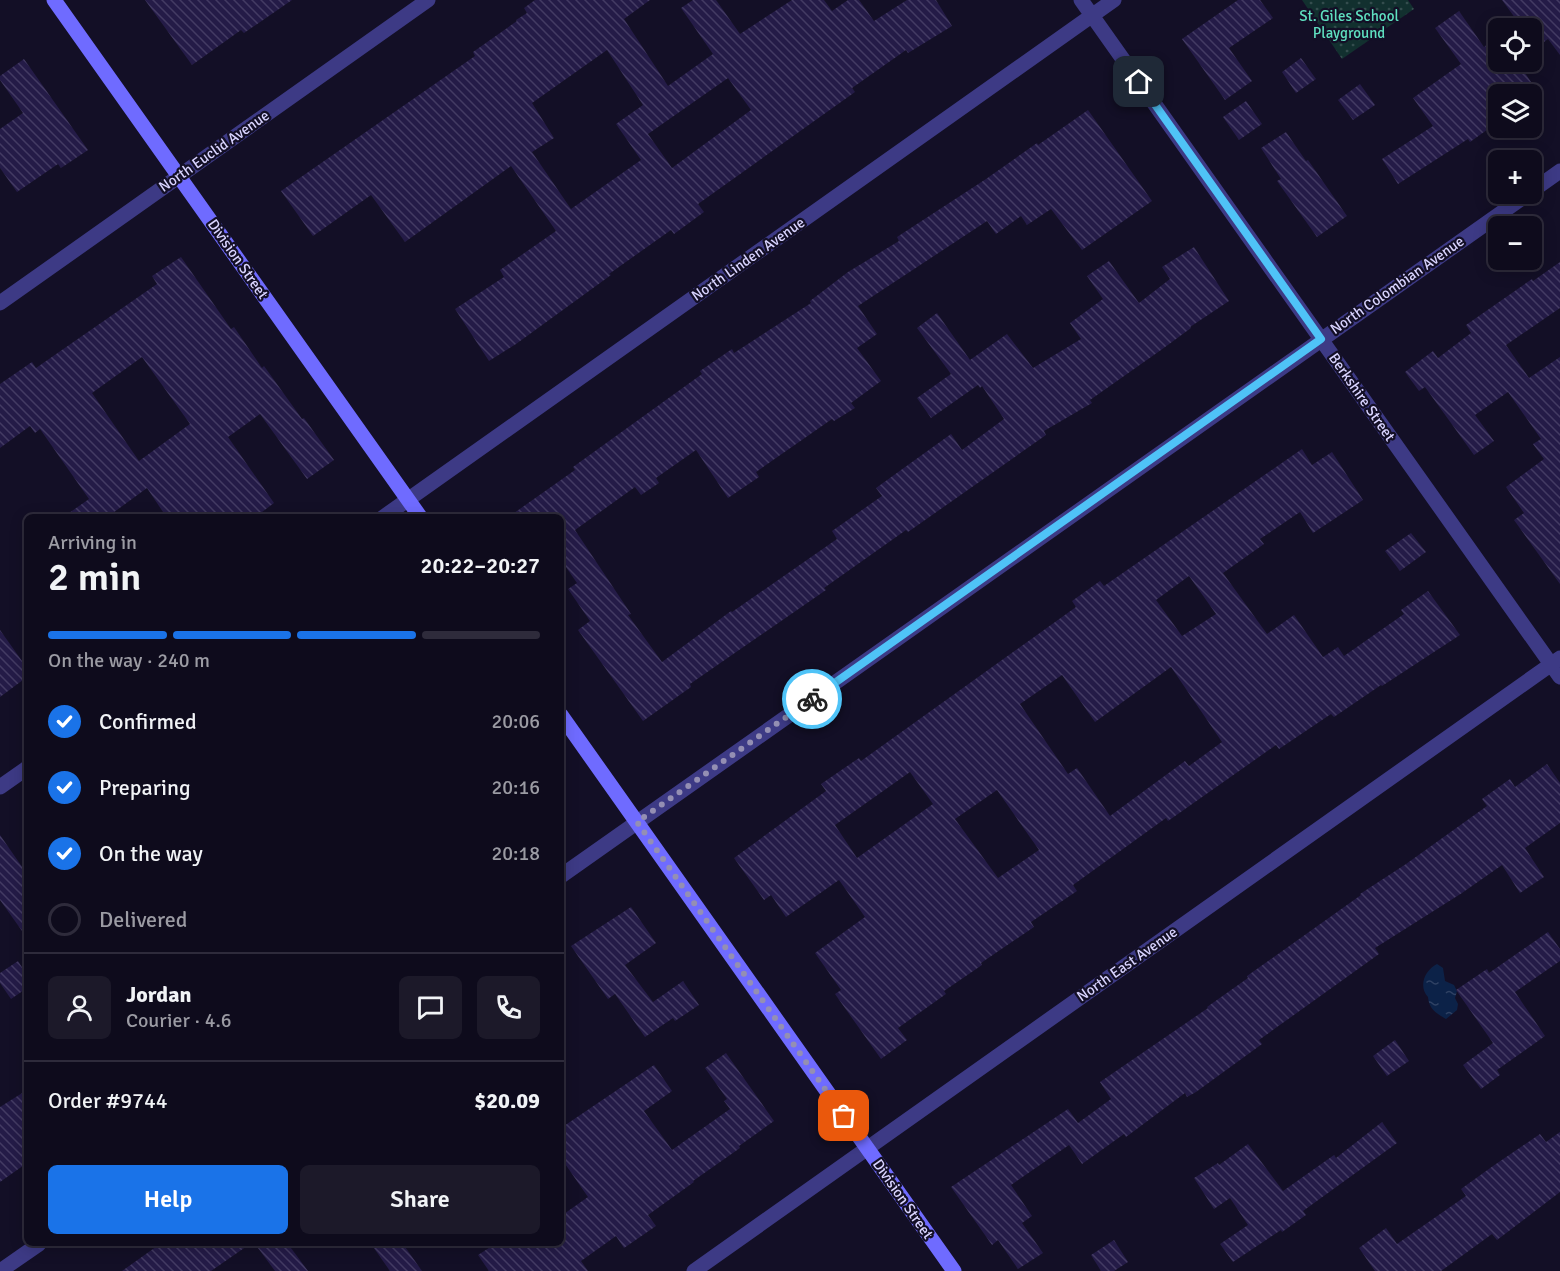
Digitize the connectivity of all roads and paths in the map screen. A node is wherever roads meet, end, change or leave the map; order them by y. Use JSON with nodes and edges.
{"nodes":[{"id":1,"x":54,"y":0,"type":"edge"},
{"id":2,"x":428,"y":0,"type":"edge"},
{"id":3,"x":1081,"y":0,"type":"edge"},
{"id":4,"x":1114,"y":0,"type":"edge"},
{"id":5,"x":1092,"y":15,"type":"junction"},
{"id":6,"x":1560,"y":171,"type":"edge"},
{"id":7,"x":179,"y":176,"type":"junction"},
{"id":8,"x":1542,"y":184,"type":"edge"},
{"id":9,"x":1513,"y":204,"type":"edge"},
{"id":10,"x":0,"y":303,"type":"edge"},
{"id":11,"x":1321,"y":339,"type":"junction"},
{"id":12,"x":408,"y":499,"type":"junction"},
{"id":13,"x":387,"y":514,"type":"edge"},
{"id":14,"x":418,"y":514,"type":"edge"},
{"id":15,"x":1557,"y":666,"type":"edge"},
{"id":16,"x":564,"y":720,"type":"edge"},
{"id":17,"x":24,"y":770,"type":"edge"},
{"id":18,"x":0,"y":787,"type":"edge"},
{"id":19,"x":637,"y":822,"type":"junction"},
{"id":20,"x":564,"y":874,"type":"edge"},
{"id":21,"x":867,"y":1148,"type":"junction"},
{"id":22,"x":36,"y":1246,"type":"edge"},
{"id":23,"x":0,"y":1271,"type":"edge"},
{"id":24,"x":694,"y":1271,"type":"edge"},
{"id":25,"x":954,"y":1271,"type":"edge"}],
"edges":[{"from":1,"to":7,"type":"street","name":"Division Street"},
{"from":2,"to":7,"type":"street","name":"North Euclid Avenue"},
{"from":3,"to":5,"type":"street","name":"Berkshire Street"},
{"from":4,"to":5,"type":"street","name":"North Linden Avenue"},
{"from":5,"to":11,"type":"street","name":"Berkshire Street"},
{"from":5,"to":12,"type":"street","name":"North Linden Avenue"},
{"from":6,"to":8,"type":"street","name":"North Colombian Avenue"},
{"from":7,"to":10,"type":"street","name":"North Euclid Avenue"},
{"from":7,"to":12,"type":"street","name":"Division Street"},
{"from":9,"to":11,"type":"street","name":"North Colombian Avenue"},
{"from":11,"to":15,"type":"street","name":"Berkshire Street"},
{"from":11,"to":19,"type":"street","name":"North Colombian Avenue"},
{"from":12,"to":13,"type":"street","name":"North Linden Avenue"},
{"from":12,"to":14,"type":"street","name":"Division Street"},
{"from":15,"to":21,"type":"street","name":"North East Avenue"},
{"from":16,"to":19,"type":"street","name":"Division Street"},
{"from":17,"to":18,"type":"street"},
{"from":19,"to":20,"type":"street","name":"North Colombian Avenue"},
{"from":19,"to":21,"type":"street","name":"Division Street"},
{"from":21,"to":24,"type":"street","name":"North East Avenue"},
{"from":21,"to":25,"type":"street","name":"Division Street"},
{"from":22,"to":23,"type":"street"}]}
